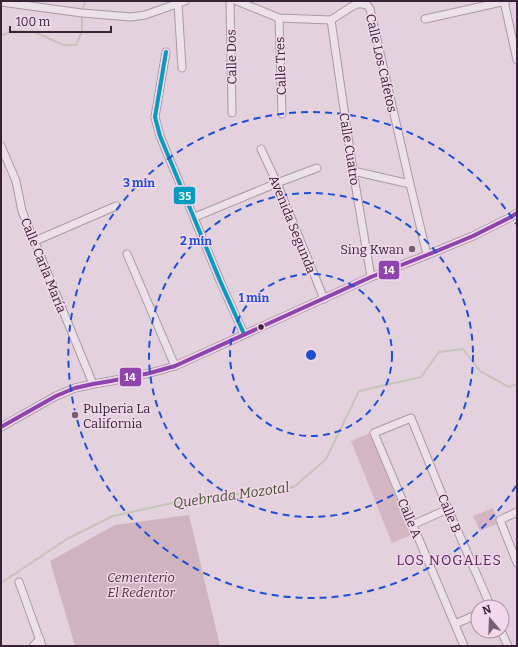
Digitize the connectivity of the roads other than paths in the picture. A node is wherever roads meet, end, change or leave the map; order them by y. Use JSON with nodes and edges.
{"nodes":[{"id":1,"x":230,"y":1,"type":"edge"},
{"id":2,"x":237,"y":1,"type":"edge"},
{"id":3,"x":505,"y":1,"type":"edge"},
{"id":4,"x":1,"y":2,"type":"edge"},
{"id":5,"x":181,"y":3,"type":"edge"},
{"id":6,"x":279,"y":18,"type":"junction"},
{"id":7,"x":425,"y":19,"type":"dead end"},
{"id":8,"x":330,"y":20,"type":"junction"},
{"id":9,"x":166,"y":52,"type":"dead end"},
{"id":10,"x":517,"y":60,"type":"edge"},
{"id":11,"x":182,"y":68,"type":"dead end"},
{"id":12,"x":232,"y":113,"type":"dead end"},
{"id":13,"x":282,"y":114,"type":"dead end"},
{"id":14,"x":1,"y":146,"type":"edge"},
{"id":15,"x":261,"y":149,"type":"dead end"},
{"id":16,"x":317,"y":168,"type":"dead end"},
{"id":17,"x":353,"y":171,"type":"junction"},
{"id":18,"x":277,"y":183,"type":"junction"},
{"id":19,"x":410,"y":184,"type":"junction"},
{"id":20,"x":116,"y":206,"type":"dead end"},
{"id":21,"x":517,"y":213,"type":"edge"},
{"id":22,"x":194,"y":217,"type":"junction"},
{"id":23,"x":35,"y":241,"type":"junction"},
{"id":24,"x":127,"y":254,"type":"dead end"},
{"id":25,"x":427,"y":255,"type":"junction"},
{"id":26,"x":371,"y":277,"type":"junction"},
{"id":27,"x":324,"y":299,"type":"junction"},
{"id":28,"x":244,"y":334,"type":"junction"},
{"id":29,"x":175,"y":366,"type":"junction"},
{"id":30,"x":93,"y":384,"type":"junction"},
{"id":31,"x":1,"y":427,"type":"edge"},
{"id":32,"x":374,"y":433,"type":"joint"},
{"id":33,"x":448,"y":509,"type":"junction"},
{"id":34,"x":517,"y":512,"type":"edge"},
{"id":35,"x":412,"y":524,"type":"junction"},
{"id":36,"x":517,"y":563,"type":"edge"},
{"id":37,"x":19,"y":582,"type":"dead end"},
{"id":38,"x":487,"y":599,"type":"edge"},
{"id":39,"x":470,"y":617,"type":"edge"},
{"id":40,"x":455,"y":624,"type":"junction"},
{"id":41,"x":41,"y":642,"type":"edge"},
{"id":42,"x":34,"y":646,"type":"edge"},
{"id":43,"x":464,"y":646,"type":"edge"}],
"edges":[{"from":1,"to":12,"type":"street","name":"Calle Dos"},
{"from":2,"to":6,"type":"street"},
{"from":3,"to":7,"type":"street"},
{"from":3,"to":10,"type":"street"},
{"from":4,"to":5,"type":"street"},
{"from":5,"to":11,"type":"street"},
{"from":6,"to":8,"type":"street"},
{"from":6,"to":13,"type":"street","name":"Calle Tres"},
{"from":8,"to":17,"type":"street","name":"Calle Cuatro"},
{"from":8,"to":19,"type":"street","name":"Calle Los Cafetos"},
{"from":9,"to":22,"type":"street"},
{"from":14,"to":23,"type":"street","name":"Calle Carla María"},
{"from":15,"to":18,"type":"street","name":"Avenida Segunda"},
{"from":16,"to":18,"type":"street"},
{"from":17,"to":19,"type":"street"},
{"from":17,"to":26,"type":"street","name":"Calle Cuatro"},
{"from":18,"to":22,"type":"street"},
{"from":18,"to":27,"type":"street","name":"Avenida Segunda"},
{"from":19,"to":25,"type":"street","name":"Calle Los Cafetos"},
{"from":20,"to":23,"type":"street"},
{"from":21,"to":25,"type":"street"},
{"from":22,"to":28,"type":"street"},
{"from":23,"to":30,"type":"street","name":"Calle Carla María"},
{"from":24,"to":29,"type":"street"},
{"from":25,"to":26,"type":"street"},
{"from":26,"to":27,"type":"street"},
{"from":27,"to":28,"type":"street"},
{"from":28,"to":29,"type":"street"},
{"from":29,"to":30,"type":"street"},
{"from":30,"to":31,"type":"street"},
{"from":32,"to":33,"type":"street","name":"Calle B"},
{"from":32,"to":35,"type":"street","name":"Calle A"},
{"from":33,"to":35,"type":"street"},
{"from":33,"to":38,"type":"street","name":"Calle B"},
{"from":34,"to":36,"type":"street"},
{"from":35,"to":40,"type":"street","name":"Calle A"},
{"from":37,"to":41,"type":"street"},
{"from":39,"to":40,"type":"street"},
{"from":40,"to":43,"type":"street","name":"Calle A"},
{"from":41,"to":42,"type":"street"}]}
